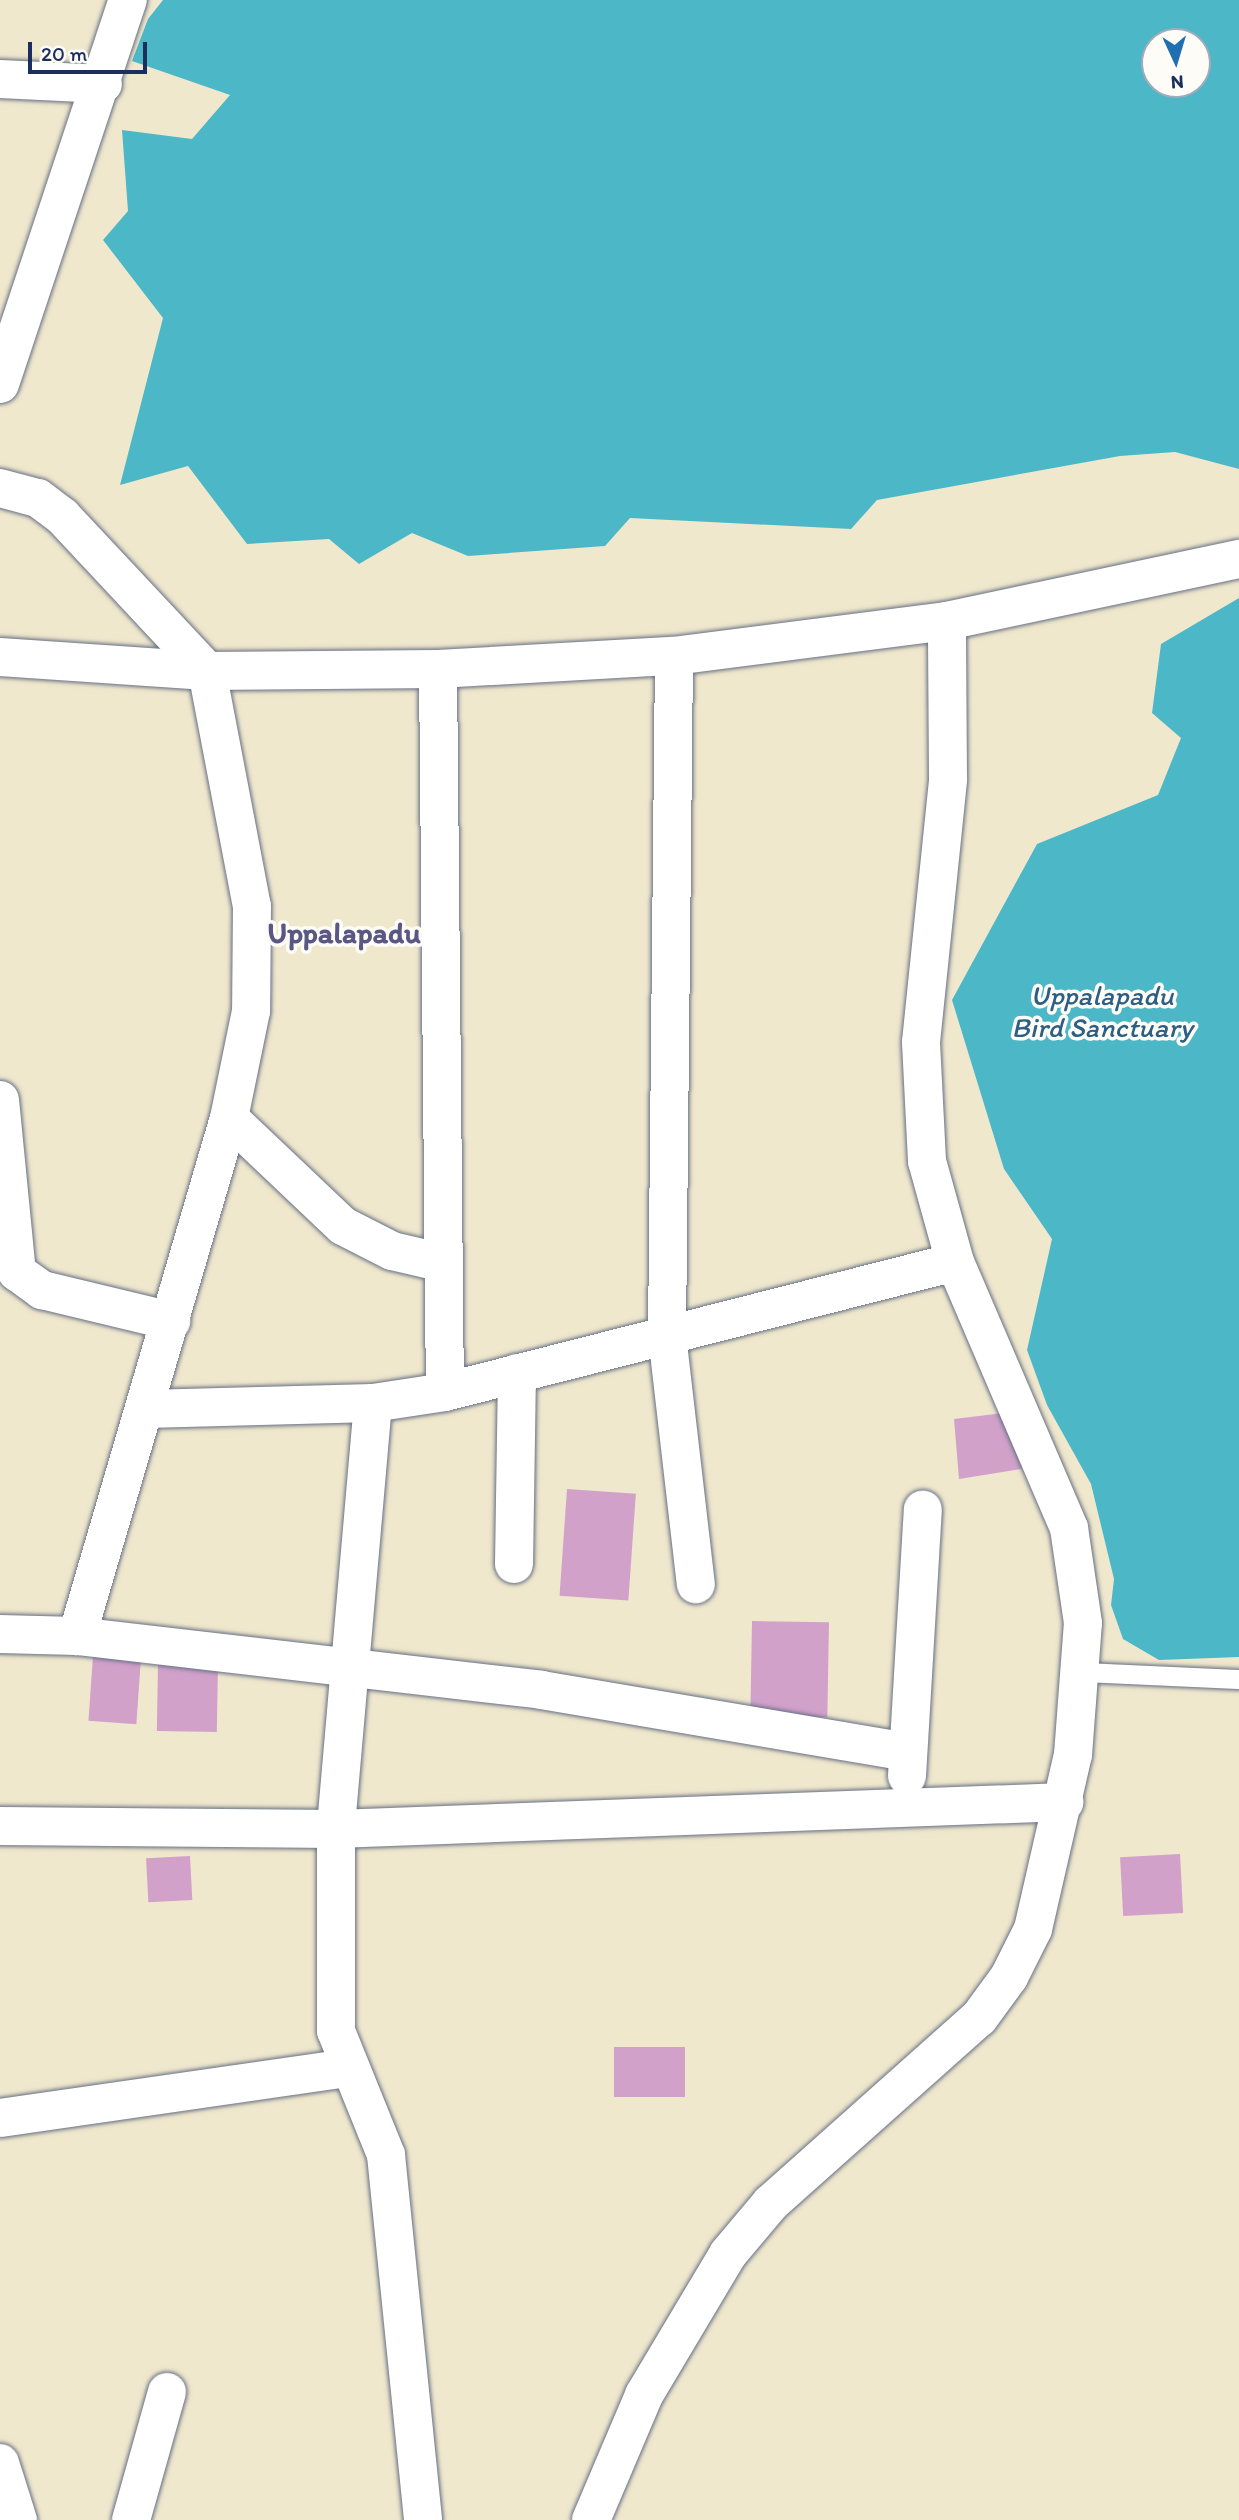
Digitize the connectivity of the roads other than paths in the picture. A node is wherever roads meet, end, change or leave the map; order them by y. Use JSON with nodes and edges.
{"nodes":[{"id":1,"x":128,"y":0,"type":"edge"},
{"id":2,"x":0,"y":79,"type":"edge"},
{"id":3,"x":103,"y":84,"type":"junction"},
{"id":4,"x":0,"y":384,"type":"edge"},
{"id":5,"x":0,"y":488,"type":"edge"},
{"id":6,"x":1239,"y":559,"type":"edge"},
{"id":7,"x":947,"y":621,"type":"junction"},
{"id":8,"x":674,"y":656,"type":"junction"},
{"id":9,"x":0,"y":657,"type":"edge"},
{"id":10,"x":438,"y":669,"type":"junction"},
{"id":11,"x":207,"y":671,"type":"junction"},
{"id":12,"x":0,"y":1100,"type":"edge"},
{"id":13,"x":229,"y":1118,"type":"junction"},
{"id":14,"x":955,"y":1262,"type":"junction"},
{"id":15,"x":444,"y":1263,"type":"junction"},
{"id":16,"x":171,"y":1321,"type":"junction"},
{"id":17,"x":667,"y":1335,"type":"junction"},
{"id":18,"x":517,"y":1373,"type":"junction"},
{"id":19,"x":445,"y":1392,"type":"junction"},
{"id":20,"x":373,"y":1404,"type":"junction"},
{"id":21,"x":146,"y":1409,"type":"junction"},
{"id":22,"x":923,"y":1509,"type":"dead end"},
{"id":23,"x":514,"y":1564,"type":"dead end"},
{"id":24,"x":696,"y":1584,"type":"dead end"},
{"id":25,"x":0,"y":1634,"type":"edge"},
{"id":26,"x":77,"y":1636,"type":"junction"},
{"id":27,"x":350,"y":1667,"type":"junction"},
{"id":28,"x":1082,"y":1672,"type":"junction"},
{"id":29,"x":1239,"y":1679,"type":"edge"},
{"id":30,"x":908,"y":1752,"type":"junction"},
{"id":31,"x":1064,"y":1802,"type":"junction"},
{"id":32,"x":905,"y":1808,"type":"junction"},
{"id":33,"x":0,"y":1826,"type":"edge"},
{"id":34,"x":336,"y":1829,"type":"junction"},
{"id":35,"x":349,"y":2068,"type":"junction"},
{"id":36,"x":0,"y":2118,"type":"edge"},
{"id":37,"x":167,"y":2392,"type":"dead end"},
{"id":38,"x":0,"y":2463,"type":"edge"},
{"id":39,"x":11,"y":2513,"type":"edge"},
{"id":40,"x":131,"y":2520,"type":"edge"},
{"id":41,"x":423,"y":2520,"type":"edge"},
{"id":42,"x":591,"y":2520,"type":"edge"}],
"edges":[{"from":1,"to":3,"type":"street"},
{"from":2,"to":3,"type":"street"},
{"from":3,"to":4,"type":"street"},
{"from":5,"to":11,"type":"street"},
{"from":6,"to":7,"type":"street"},
{"from":7,"to":8,"type":"street"},
{"from":7,"to":14,"type":"street"},
{"from":8,"to":10,"type":"street"},
{"from":8,"to":17,"type":"street"},
{"from":9,"to":11,"type":"street"},
{"from":10,"to":11,"type":"street"},
{"from":10,"to":15,"type":"street"},
{"from":11,"to":13,"type":"street"},
{"from":12,"to":16,"type":"street"},
{"from":13,"to":15,"type":"street"},
{"from":13,"to":16,"type":"street"},
{"from":14,"to":17,"type":"street"},
{"from":14,"to":28,"type":"street"},
{"from":15,"to":19,"type":"street"},
{"from":16,"to":21,"type":"street"},
{"from":17,"to":18,"type":"street"},
{"from":17,"to":24,"type":"street"},
{"from":18,"to":19,"type":"street"},
{"from":18,"to":23,"type":"street"},
{"from":19,"to":20,"type":"street"},
{"from":20,"to":21,"type":"street"},
{"from":20,"to":27,"type":"street"},
{"from":21,"to":26,"type":"street"},
{"from":22,"to":30,"type":"street"},
{"from":25,"to":26,"type":"street"},
{"from":26,"to":27,"type":"street"},
{"from":27,"to":30,"type":"street"},
{"from":27,"to":34,"type":"street"},
{"from":28,"to":29,"type":"lane"},
{"from":28,"to":31,"type":"street"},
{"from":30,"to":32,"type":"street"},
{"from":31,"to":32,"type":"street"},
{"from":31,"to":42,"type":"street"},
{"from":32,"to":34,"type":"street"},
{"from":33,"to":34,"type":"street"},
{"from":34,"to":35,"type":"street"},
{"from":35,"to":36,"type":"street"},
{"from":35,"to":41,"type":"street"},
{"from":37,"to":40,"type":"street"},
{"from":38,"to":39,"type":"street"}]}
